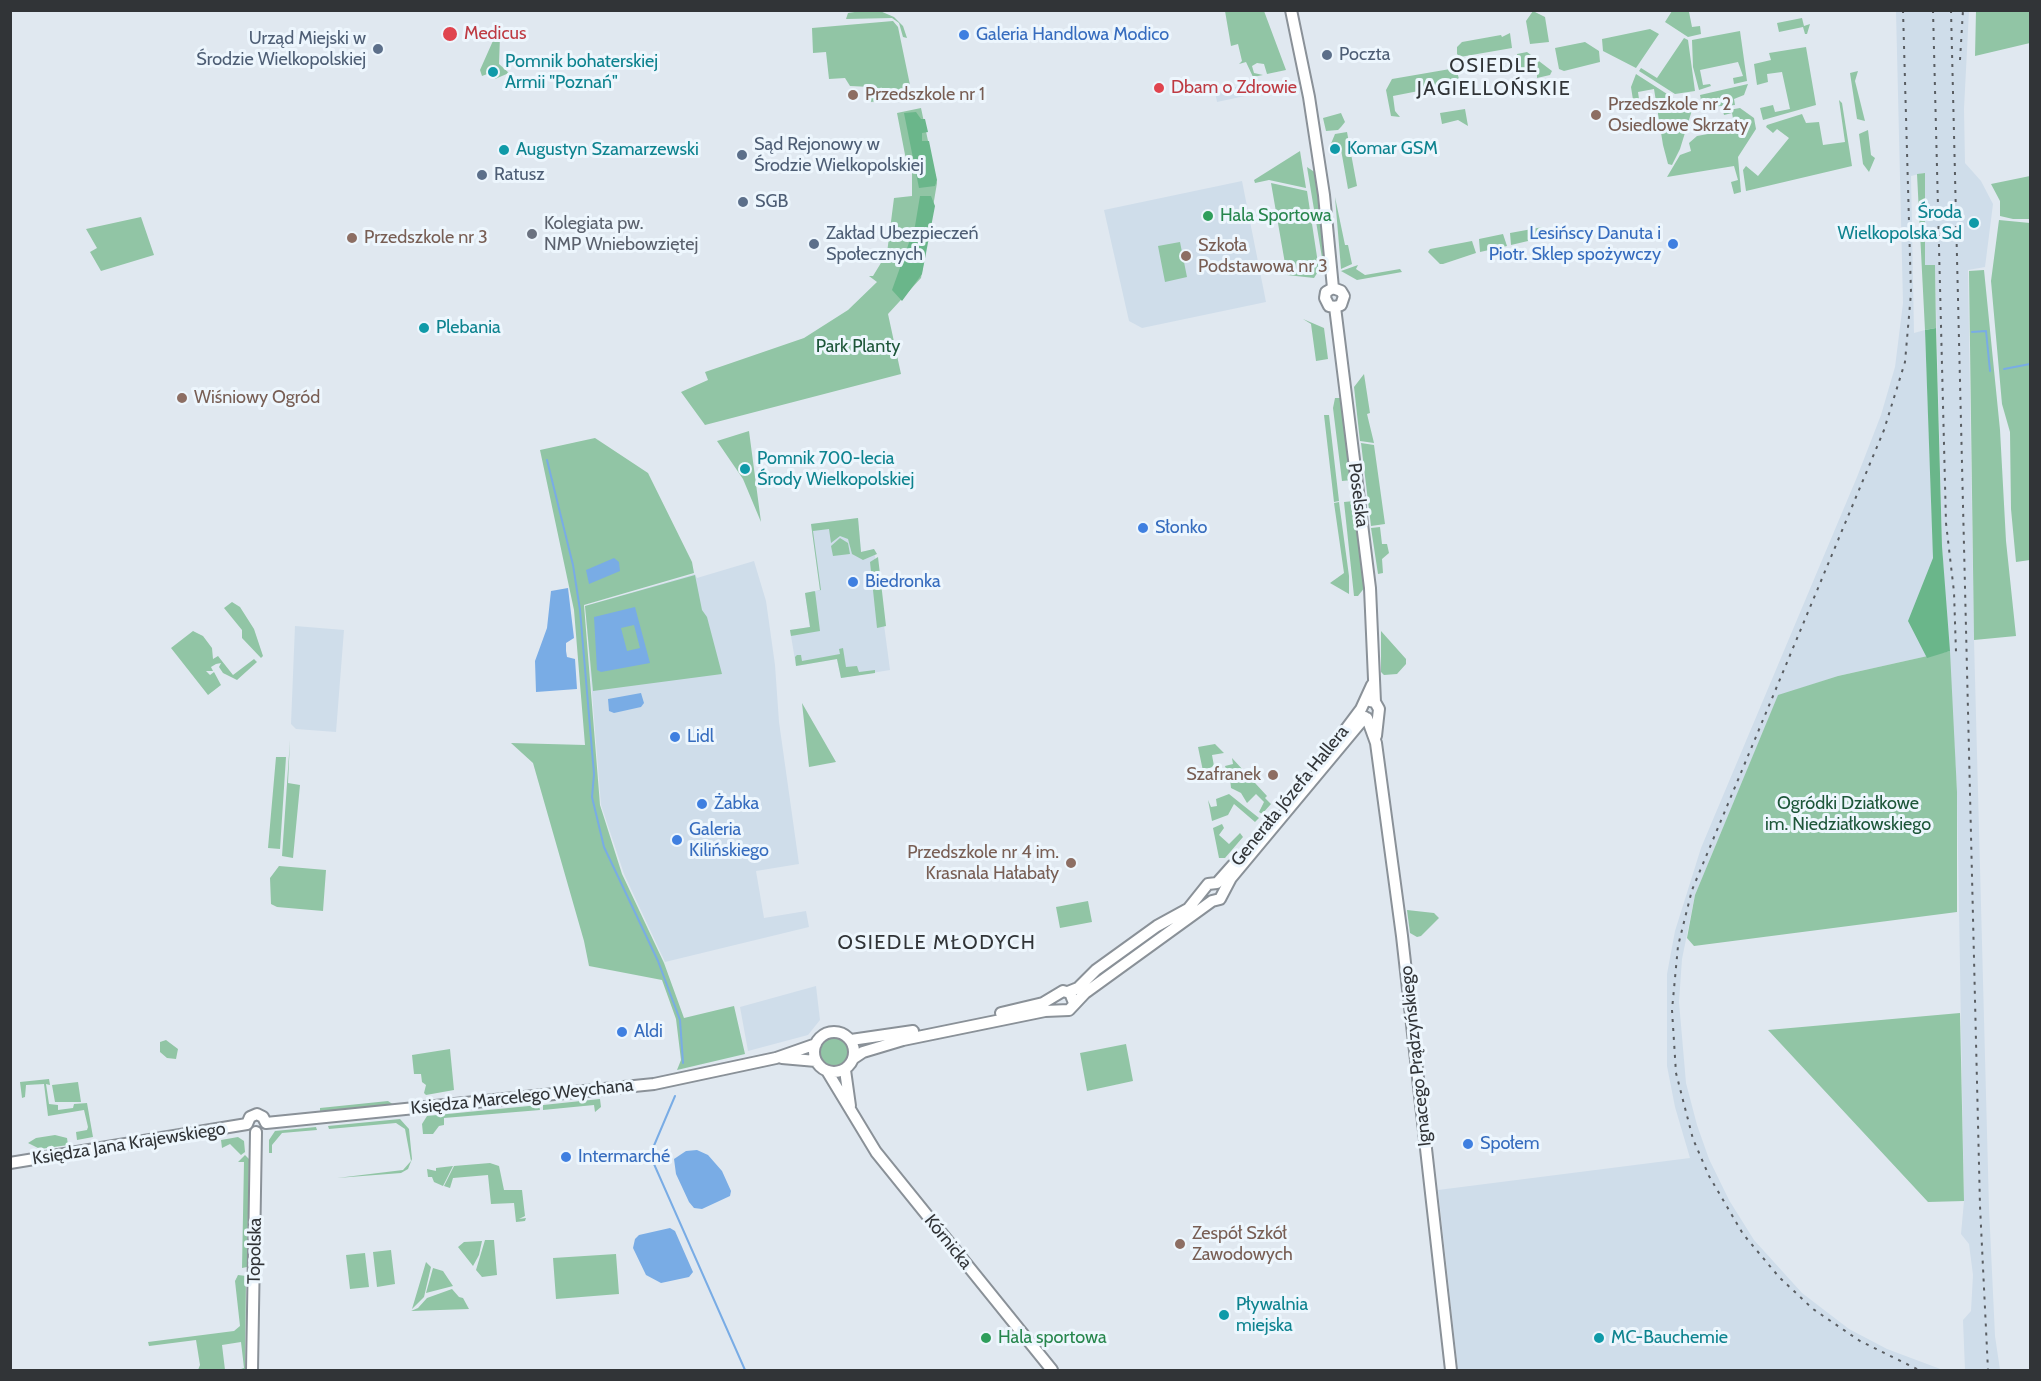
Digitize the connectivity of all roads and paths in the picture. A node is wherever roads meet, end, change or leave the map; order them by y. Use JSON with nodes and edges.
{"nodes":[{"id":1,"x":1291,"y":10,"type":"edge"},
{"id":2,"x":1368,"y":711,"type":"junction"},
{"id":3,"x":1349,"y":735,"type":"junction"},
{"id":4,"x":1376,"y":743,"type":"junction"},
{"id":5,"x":1220,"y":887,"type":"junction"},
{"id":6,"x":1204,"y":891,"type":"junction"},
{"id":7,"x":1212,"y":901,"type":"junction"},
{"id":8,"x":1068,"y":992,"type":"junction"},
{"id":9,"x":1054,"y":997,"type":"junction"},
{"id":10,"x":1074,"y":1003,"type":"junction"},
{"id":11,"x":1059,"y":1010,"type":"junction"},
{"id":12,"x":851,"y":1040,"type":"junction"},
{"id":13,"x":816,"y":1044,"type":"junction"},
{"id":14,"x":776,"y":1058,"type":"junction"},
{"id":15,"x":854,"y":1058,"type":"junction"},
{"id":16,"x":816,"y":1061,"type":"junction"},
{"id":17,"x":845,"y":1070,"type":"junction"},
{"id":18,"x":827,"y":1071,"type":"junction"},
{"id":19,"x":851,"y":1109,"type":"junction"},
{"id":20,"x":266,"y":1123,"type":"junction"},
{"id":21,"x":247,"y":1124,"type":"junction"},
{"id":22,"x":256,"y":1132,"type":"junction"},
{"id":23,"x":10,"y":1163,"type":"edge"},
{"id":24,"x":252,"y":1371,"type":"edge"},
{"id":25,"x":1052,"y":1371,"type":"edge"},
{"id":26,"x":1451,"y":1371,"type":"edge"}],
"edges":[{"from":1,"to":2,"type":"street","name":"Poselska"},
{"from":2,"to":3,"type":"street","name":"Generała Józefa Hallera"},
{"from":2,"to":4,"type":"street","name":"Ignacego Prądzyńskiego"},
{"from":2,"to":5,"type":"street","name":"Generała Józefa Hallera"},
{"from":3,"to":4,"type":"street","name":"Generała Józefa Hallera"},
{"from":3,"to":5,"type":"street","name":"Generała Józefa Hallera"},
{"from":4,"to":26,"type":"street","name":"Ignacego Prądzyńskiego"},
{"from":5,"to":6,"type":"street"},
{"from":5,"to":7,"type":"street"},
{"from":6,"to":7,"type":"street"},
{"from":6,"to":8,"type":"street"},
{"from":7,"to":10,"type":"street"},
{"from":8,"to":9,"type":"street"},
{"from":8,"to":10,"type":"street"},
{"from":9,"to":11,"type":"street"},
{"from":9,"to":12,"type":"street"},
{"from":10,"to":11,"type":"street"},
{"from":11,"to":15,"type":"street"},
{"from":12,"to":13,"type":"street"},
{"from":12,"to":15,"type":"street"},
{"from":13,"to":14,"type":"street","name":"Księdza Marcelego Weychana"},
{"from":13,"to":16,"type":"street"},
{"from":14,"to":16,"type":"street","name":"Księdza Marcelego Weychana"},
{"from":14,"to":20,"type":"street","name":"Księdza Marcelego Weychana"},
{"from":15,"to":17,"type":"street"},
{"from":16,"to":18,"type":"street"},
{"from":17,"to":18,"type":"street"},
{"from":17,"to":19,"type":"street","name":"Kórnicka"},
{"from":18,"to":19,"type":"street","name":"Kórnicka"},
{"from":19,"to":25,"type":"street","name":"Kórnicka"},
{"from":20,"to":21,"type":"street"},
{"from":20,"to":22,"type":"street"},
{"from":21,"to":22,"type":"street"},
{"from":21,"to":23,"type":"street","name":"Księdza Jana Krajewskiego"},
{"from":22,"to":24,"type":"street","name":"Topolska"}]}
